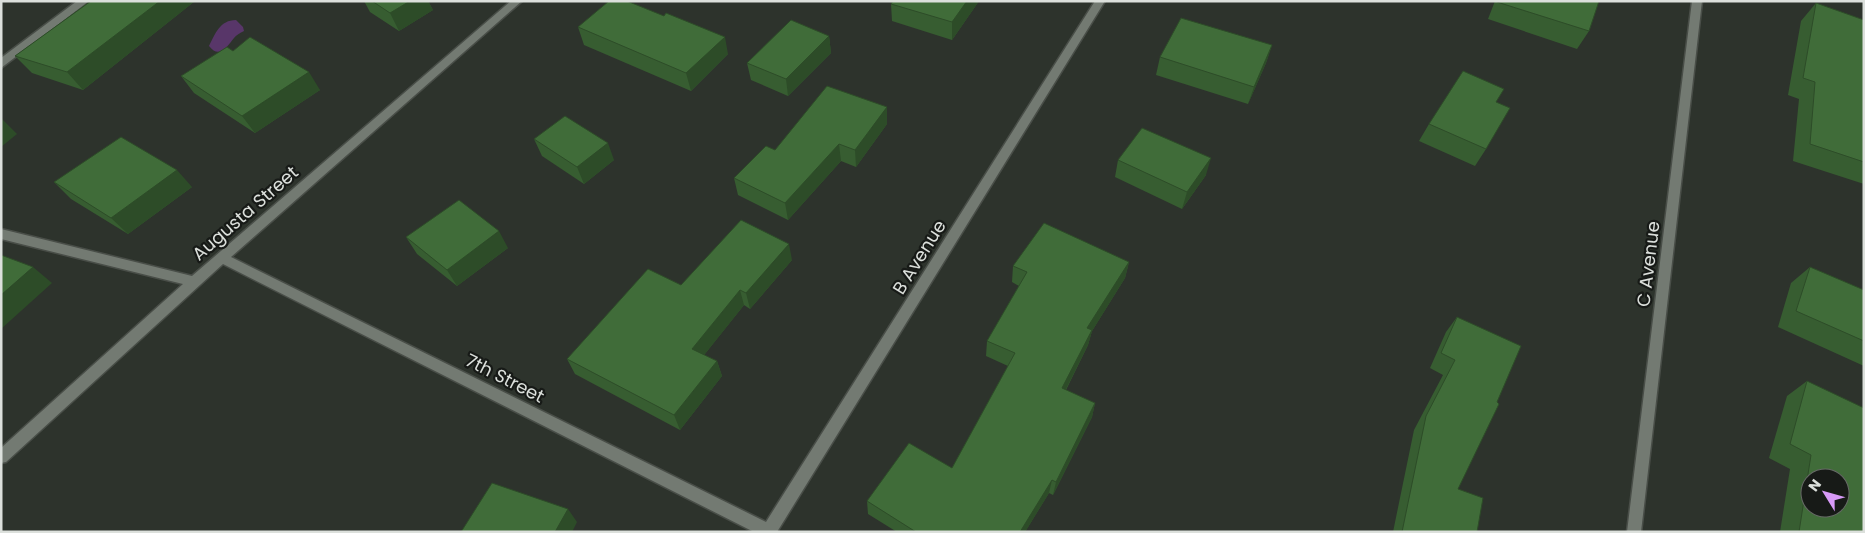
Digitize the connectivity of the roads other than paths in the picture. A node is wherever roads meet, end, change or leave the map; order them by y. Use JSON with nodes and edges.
{"nodes":[{"id":1,"x":84,"y":1,"type":"edge"},
{"id":2,"x":517,"y":1,"type":"edge"},
{"id":3,"x":1100,"y":1,"type":"edge"},
{"id":4,"x":1697,"y":1,"type":"edge"},
{"id":5,"x":1,"y":64,"type":"edge"},
{"id":6,"x":1,"y":234,"type":"edge"},
{"id":7,"x":222,"y":258,"type":"junction"},
{"id":8,"x":194,"y":282,"type":"junction"},
{"id":9,"x":1,"y":457,"type":"edge"},
{"id":10,"x":769,"y":532,"type":"edge"},
{"id":11,"x":1634,"y":532,"type":"edge"}],
"edges":[{"from":1,"to":5,"type":"street"},
{"from":2,"to":7,"type":"street","name":"Augusta Street"},
{"from":3,"to":10,"type":"street","name":"B Avenue"},
{"from":4,"to":11,"type":"street","name":"C Avenue"},
{"from":6,"to":8,"type":"street"},
{"from":7,"to":8,"type":"street","name":"Augusta Street"},
{"from":7,"to":10,"type":"street","name":"7th Street"},
{"from":8,"to":9,"type":"street","name":"Augusta Street"}]}
